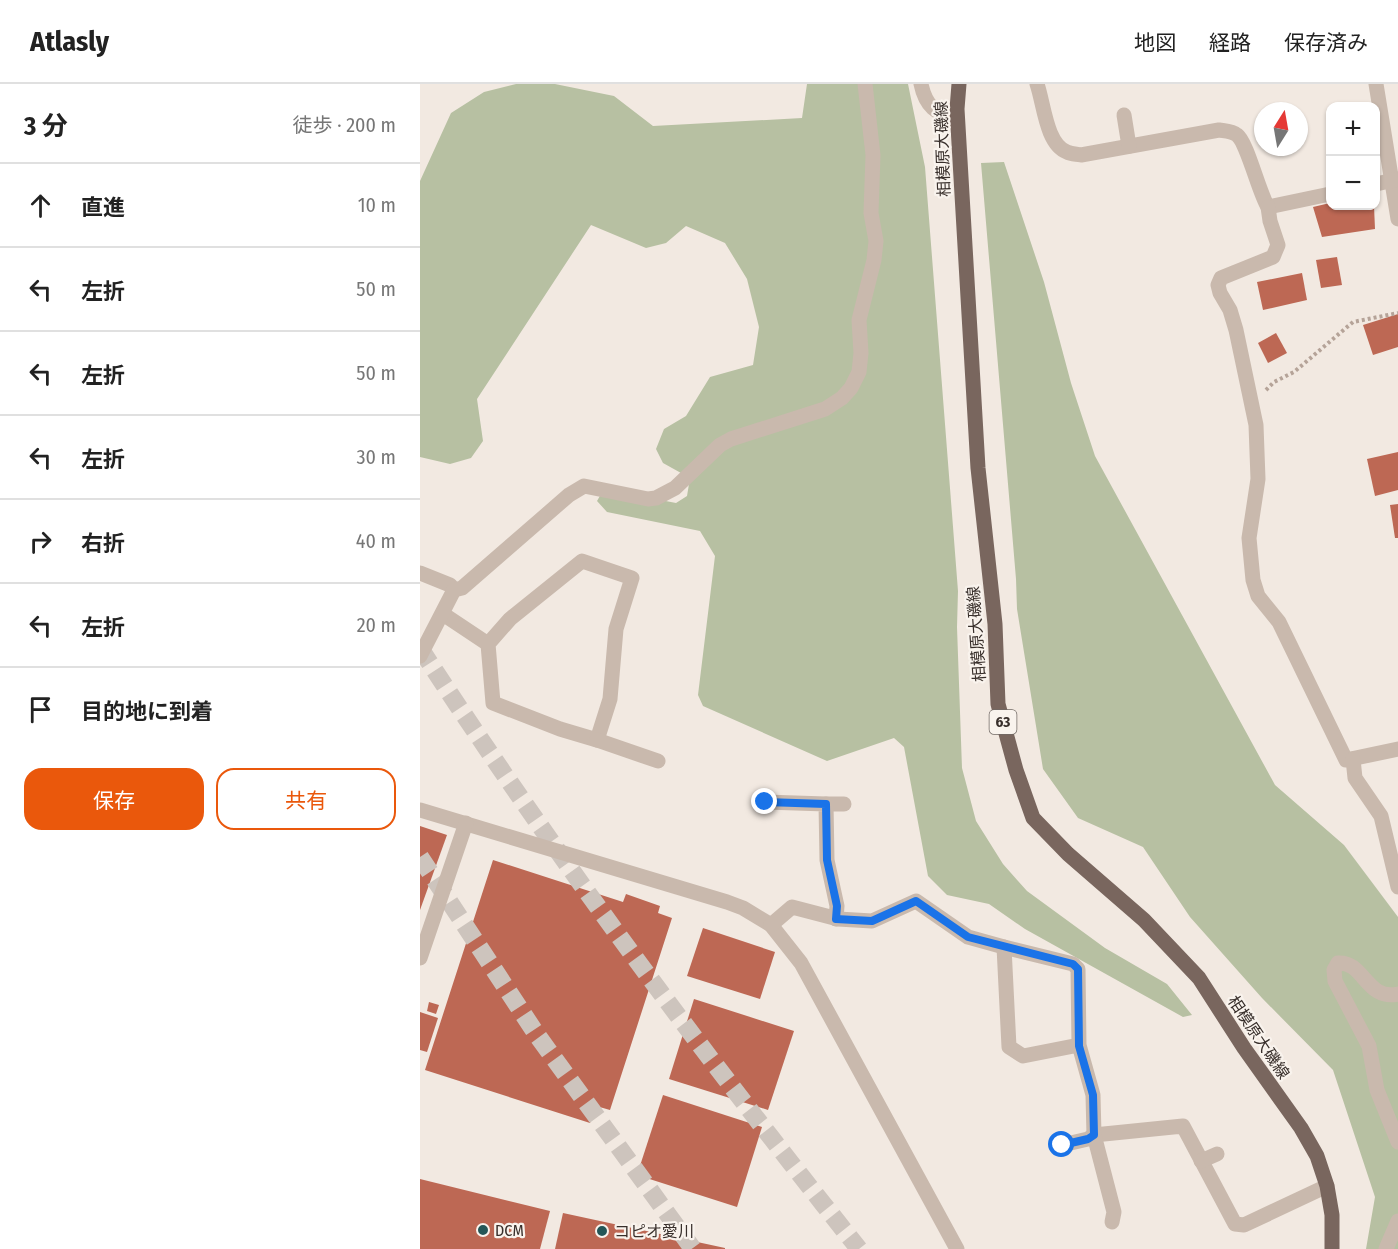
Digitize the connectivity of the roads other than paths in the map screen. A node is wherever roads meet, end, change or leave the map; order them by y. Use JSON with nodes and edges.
{"nodes":[{"id":1,"x":865,"y":84,"type":"edge"},
{"id":2,"x":921,"y":84,"type":"edge"},
{"id":3,"x":959,"y":84,"type":"edge"},
{"id":4,"x":1037,"y":84,"type":"edge"},
{"id":5,"x":1377,"y":84,"type":"edge"},
{"id":6,"x":1124,"y":115,"type":"dead end"},
{"id":7,"x":957,"y":121,"type":"junction"},
{"id":8,"x":1129,"y":146,"type":"junction"},
{"id":9,"x":1395,"y":180,"type":"edge"},
{"id":10,"x":1380,"y":183,"type":"edge"},
{"id":11,"x":1326,"y":195,"type":"edge"},
{"id":12,"x":1268,"y":207,"type":"junction"},
{"id":13,"x":1398,"y":219,"type":"edge"},
{"id":14,"x":420,"y":573,"type":"edge"},
{"id":15,"x":454,"y":590,"type":"junction"},
{"id":16,"x":443,"y":614,"type":"junction"},
{"id":17,"x":489,"y":644,"type":"junction"},
{"id":18,"x":420,"y":656,"type":"edge"},
{"id":19,"x":597,"y":740,"type":"junction"},
{"id":20,"x":1398,"y":749,"type":"edge"},
{"id":21,"x":1353,"y":759,"type":"junction"},
{"id":22,"x":658,"y":760,"type":"dead end"},
{"id":23,"x":765,"y":802,"type":"dead end"},
{"id":24,"x":826,"y":804,"type":"junction"},
{"id":25,"x":844,"y":804,"type":"dead end"},
{"id":26,"x":420,"y":810,"type":"edge"},
{"id":27,"x":466,"y":823,"type":"junction"},
{"id":28,"x":1398,"y":887,"type":"edge"},
{"id":29,"x":836,"y":919,"type":"junction"},
{"id":30,"x":771,"y":925,"type":"junction"},
{"id":31,"x":1004,"y":947,"type":"junction"},
{"id":32,"x":420,"y":958,"type":"edge"},
{"id":33,"x":1398,"y":994,"type":"edge"},
{"id":34,"x":1079,"y":1046,"type":"junction"},
{"id":35,"x":1094,"y":1135,"type":"junction"},
{"id":36,"x":1398,"y":1142,"type":"edge"},
{"id":37,"x":1062,"y":1145,"type":"dead end"},
{"id":38,"x":1217,"y":1154,"type":"dead end"},
{"id":39,"x":1201,"y":1161,"type":"junction"},
{"id":40,"x":1327,"y":1186,"type":"junction"},
{"id":41,"x":1398,"y":1221,"type":"edge"},
{"id":42,"x":1112,"y":1222,"type":"dead end"},
{"id":43,"x":957,"y":1249,"type":"edge"},
{"id":44,"x":1332,"y":1249,"type":"edge"},
{"id":45,"x":1386,"y":1249,"type":"edge"}],
"edges":[{"from":1,"to":15,"type":"street"},
{"from":2,"to":7,"type":"street"},
{"from":3,"to":7,"type":"main road","name":"相模原大磯線","number":"63"},
{"from":4,"to":8,"type":"street"},
{"from":5,"to":9,"type":"street"},
{"from":6,"to":8,"type":"street"},
{"from":7,"to":40,"type":"main road","name":"相模原大磯線","number":"63"},
{"from":8,"to":12,"type":"street"},
{"from":9,"to":10,"type":"street"},
{"from":9,"to":13,"type":"street"},
{"from":11,"to":12,"type":"street"},
{"from":12,"to":21,"type":"street"},
{"from":14,"to":15,"type":"street"},
{"from":15,"to":16,"type":"street"},
{"from":16,"to":17,"type":"street"},
{"from":16,"to":18,"type":"street"},
{"from":17,"to":19,"type":"street"},
{"from":17,"to":19,"type":"street"},
{"from":19,"to":22,"type":"street"},
{"from":20,"to":21,"type":"street"},
{"from":21,"to":28,"type":"street"},
{"from":23,"to":24,"type":"street"},
{"from":24,"to":25,"type":"street"},
{"from":24,"to":29,"type":"street"},
{"from":26,"to":27,"type":"street"},
{"from":27,"to":30,"type":"street"},
{"from":27,"to":32,"type":"street"},
{"from":29,"to":30,"type":"street"},
{"from":29,"to":31,"type":"street"},
{"from":30,"to":43,"type":"street"},
{"from":31,"to":34,"type":"street"},
{"from":31,"to":34,"type":"street"},
{"from":33,"to":36,"type":"street"},
{"from":34,"to":35,"type":"street"},
{"from":35,"to":37,"type":"street"},
{"from":35,"to":39,"type":"street"},
{"from":35,"to":42,"type":"street"},
{"from":38,"to":39,"type":"street"},
{"from":39,"to":40,"type":"street"},
{"from":40,"to":44,"type":"main road","name":"相模原大磯線","number":"63"},
{"from":41,"to":45,"type":"street"}]}
